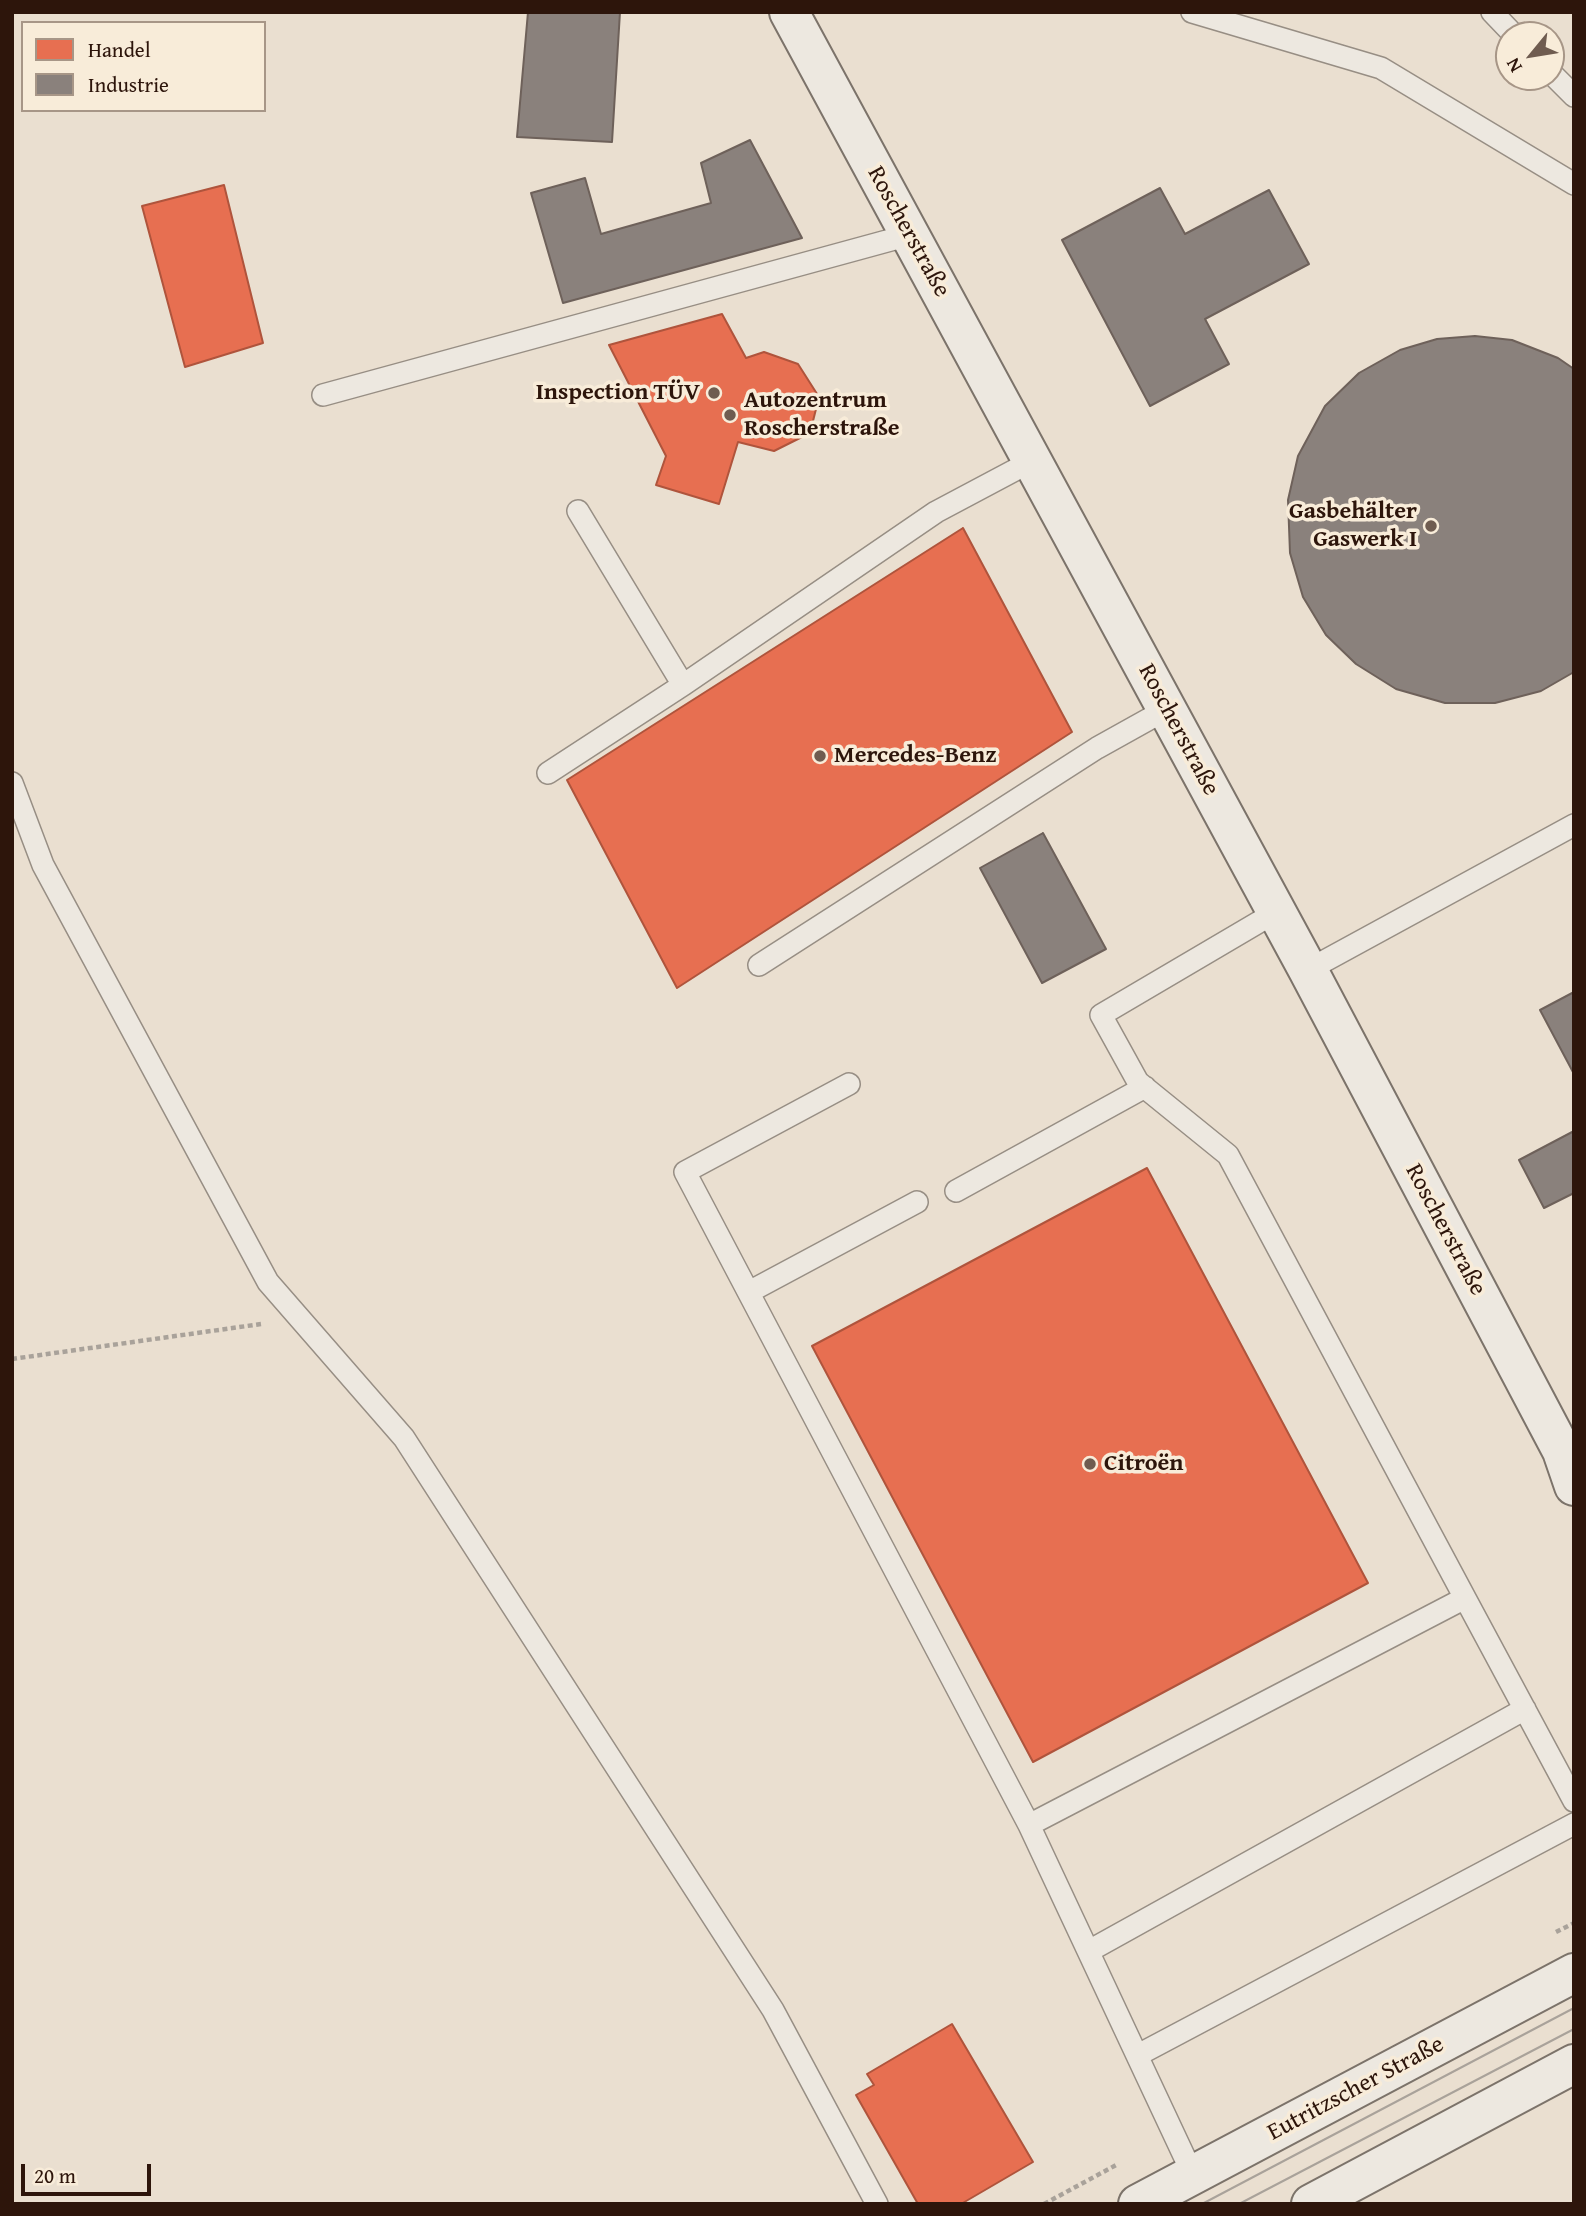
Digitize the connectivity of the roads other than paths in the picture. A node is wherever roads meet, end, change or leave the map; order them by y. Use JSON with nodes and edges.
{"nodes":[{"id":1,"x":789,"y":12,"type":"edge"},
{"id":2,"x":1192,"y":12,"type":"edge"},
{"id":3,"x":1574,"y":184,"type":"edge"},
{"id":4,"x":909,"y":235,"type":"junction"},
{"id":5,"x":323,"y":395,"type":"dead end"},
{"id":6,"x":1032,"y":461,"type":"junction"},
{"id":7,"x":578,"y":511,"type":"dead end"},
{"id":8,"x":683,"y":685,"type":"junction"},
{"id":9,"x":1167,"y":709,"type":"junction"},
{"id":10,"x":548,"y":773,"type":"dead end"},
{"id":11,"x":12,"y":783,"type":"edge"},
{"id":12,"x":1574,"y":825,"type":"edge"},
{"id":13,"x":1276,"y":912,"type":"junction"},
{"id":14,"x":759,"y":965,"type":"dead end"},
{"id":15,"x":1308,"y":970,"type":"junction"},
{"id":16,"x":849,"y":1084,"type":"dead end"},
{"id":17,"x":1145,"y":1087,"type":"junction"},
{"id":18,"x":956,"y":1191,"type":"dead end"},
{"id":19,"x":917,"y":1202,"type":"dead end"},
{"id":20,"x":749,"y":1292,"type":"junction"},
{"id":21,"x":1570,"y":1467,"type":"edge"},
{"id":22,"x":1465,"y":1598,"type":"junction"},
{"id":23,"x":1525,"y":1709,"type":"junction"},
{"id":24,"x":1574,"y":1801,"type":"edge"},
{"id":25,"x":1574,"y":1824,"type":"edge"},
{"id":26,"x":1029,"y":1825,"type":"junction"},
{"id":27,"x":1089,"y":1951,"type":"junction"},
{"id":28,"x":1574,"y":1973,"type":"edge"},
{"id":29,"x":1138,"y":2054,"type":"junction"},
{"id":30,"x":1574,"y":2064,"type":"edge"},
{"id":31,"x":1193,"y":2175,"type":"junction"},
{"id":32,"x":877,"y":2204,"type":"edge"},
{"id":33,"x":1138,"y":2204,"type":"edge"},
{"id":34,"x":1311,"y":2204,"type":"edge"}],
"edges":[{"from":1,"to":4,"type":"main road","name":"Roscherstraße"},
{"from":2,"to":3,"type":"lane"},
{"from":4,"to":5,"type":"lane"},
{"from":4,"to":6,"type":"main road","name":"Roscherstraße"},
{"from":6,"to":8,"type":"lane"},
{"from":6,"to":9,"type":"main road","name":"Roscherstraße"},
{"from":7,"to":8,"type":"lane"},
{"from":8,"to":10,"type":"lane"},
{"from":9,"to":13,"type":"main road","name":"Roscherstraße"},
{"from":9,"to":14,"type":"lane"},
{"from":11,"to":32,"type":"lane"},
{"from":12,"to":15,"type":"lane"},
{"from":13,"to":15,"type":"main road","name":"Roscherstraße"},
{"from":13,"to":17,"type":"lane"},
{"from":15,"to":21,"type":"main road","name":"Roscherstraße"},
{"from":16,"to":20,"type":"lane"},
{"from":17,"to":18,"type":"lane"},
{"from":17,"to":22,"type":"lane"},
{"from":19,"to":20,"type":"lane"},
{"from":20,"to":26,"type":"lane"},
{"from":22,"to":23,"type":"lane"},
{"from":22,"to":26,"type":"lane"},
{"from":23,"to":24,"type":"lane"},
{"from":23,"to":27,"type":"lane"},
{"from":25,"to":29,"type":"lane"},
{"from":26,"to":27,"type":"lane"},
{"from":27,"to":29,"type":"lane"},
{"from":28,"to":31,"type":"main road","name":"Eutritzscher Straße"},
{"from":29,"to":31,"type":"lane"},
{"from":30,"to":34,"type":"main road"},
{"from":31,"to":33,"type":"main road","name":"Eutritzscher Straße"}]}
